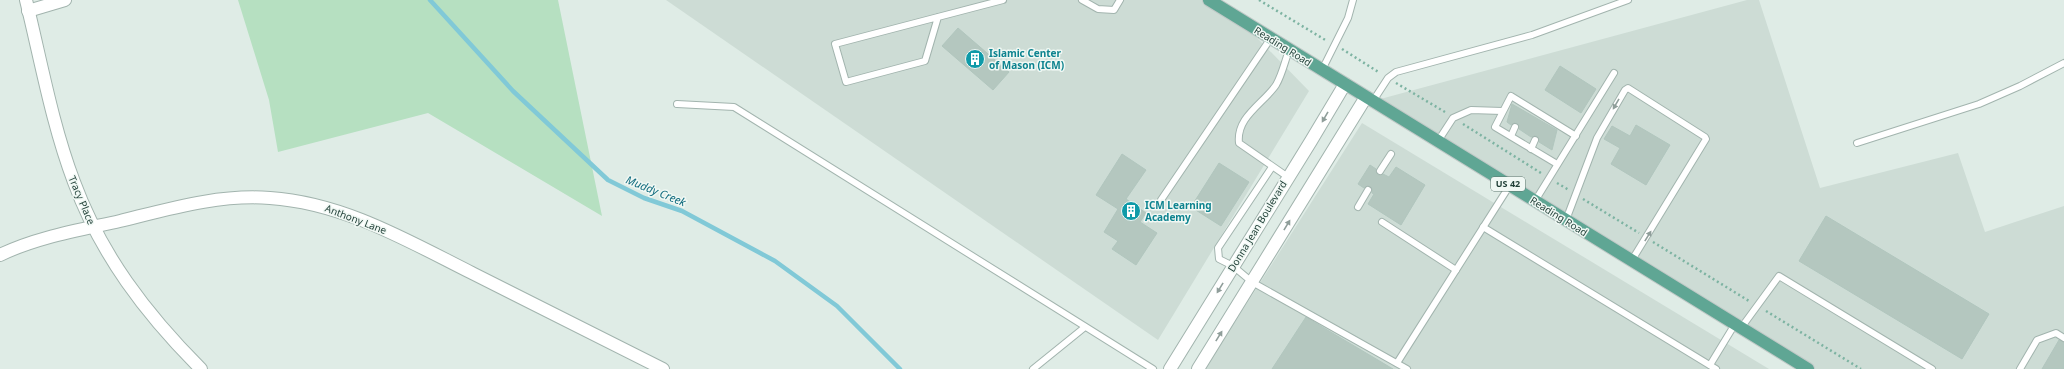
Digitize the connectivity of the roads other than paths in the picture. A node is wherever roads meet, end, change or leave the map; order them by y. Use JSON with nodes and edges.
{"nodes":[{"id":1,"x":65,"y":0,"type":"edge"},
{"id":2,"x":1003,"y":0,"type":"edge"},
{"id":3,"x":1082,"y":0,"type":"edge"},
{"id":4,"x":1120,"y":0,"type":"edge"},
{"id":5,"x":1208,"y":0,"type":"edge"},
{"id":6,"x":1353,"y":0,"type":"edge"},
{"id":7,"x":1628,"y":0,"type":"edge"},
{"id":8,"x":27,"y":5,"type":"edge"},
{"id":9,"x":938,"y":17,"type":"junction"},
{"id":10,"x":1271,"y":38,"type":"junction"},
{"id":11,"x":1289,"y":50,"type":"junction"},
{"id":12,"x":2064,"y":63,"type":"edge"},
{"id":13,"x":1322,"y":70,"type":"junction"},
{"id":14,"x":1614,"y":73,"type":"dead end"},
{"id":15,"x":1345,"y":84,"type":"junction"},
{"id":16,"x":1369,"y":99,"type":"junction"},
{"id":17,"x":677,"y":104,"type":"dead end"},
{"id":18,"x":1502,"y":111,"type":"junction"},
{"id":19,"x":1515,"y":127,"type":"dead end"},
{"id":20,"x":1511,"y":136,"type":"junction"},
{"id":21,"x":1576,"y":136,"type":"junction"},
{"id":22,"x":1536,"y":140,"type":"dead end"},
{"id":23,"x":1438,"y":141,"type":"junction"},
{"id":24,"x":1857,"y":143,"type":"dead end"},
{"id":25,"x":1531,"y":149,"type":"junction"},
{"id":26,"x":1391,"y":154,"type":"dead end"},
{"id":27,"x":1557,"y":164,"type":"junction"},
{"id":28,"x":1272,"y":167,"type":"junction"},
{"id":29,"x":1380,"y":172,"type":"dead end"},
{"id":30,"x":1288,"y":177,"type":"junction"},
{"id":31,"x":1510,"y":185,"type":"junction"},
{"id":32,"x":1368,"y":190,"type":"dead end"},
{"id":33,"x":1161,"y":200,"type":"dead end"},
{"id":34,"x":1535,"y":201,"type":"junction"},
{"id":35,"x":1358,"y":207,"type":"dead end"},
{"id":36,"x":1566,"y":220,"type":"junction"},
{"id":37,"x":1382,"y":222,"type":"dead end"},
{"id":38,"x":93,"y":227,"type":"junction"},
{"id":39,"x":1483,"y":227,"type":"junction"},
{"id":40,"x":0,"y":255,"type":"edge"},
{"id":41,"x":1632,"y":260,"type":"junction"},
{"id":42,"x":1233,"y":266,"type":"junction"},
{"id":43,"x":1456,"y":270,"type":"junction"},
{"id":44,"x":1252,"y":282,"type":"junction"},
{"id":45,"x":1738,"y":326,"type":"junction"},
{"id":46,"x":1086,"y":327,"type":"junction"},
{"id":47,"x":2064,"y":338,"type":"edge"},
{"id":48,"x":1397,"y":363,"type":"junction"},
{"id":49,"x":1710,"y":365,"type":"junction"},
{"id":50,"x":201,"y":369,"type":"edge"},
{"id":51,"x":663,"y":369,"type":"edge"},
{"id":52,"x":1033,"y":369,"type":"edge"},
{"id":53,"x":1153,"y":369,"type":"edge"},
{"id":54,"x":1170,"y":369,"type":"edge"},
{"id":55,"x":1198,"y":369,"type":"edge"},
{"id":56,"x":1407,"y":369,"type":"edge"},
{"id":57,"x":1716,"y":369,"type":"edge"},
{"id":58,"x":1808,"y":369,"type":"edge"},
{"id":59,"x":1932,"y":369,"type":"edge"},
{"id":60,"x":2020,"y":369,"type":"edge"}],
"edges":[{"from":1,"to":8,"type":"street"},
{"from":2,"to":9,"type":"lane"},
{"from":3,"to":4,"type":"lane"},
{"from":5,"to":10,"type":"main road","name":"Reading Road","number":"US 42"},
{"from":6,"to":13,"type":"lane"},
{"from":7,"to":16,"type":"lane"},
{"from":8,"to":38,"type":"street","name":"Tracy Place"},
{"from":9,"to":9,"type":"lane"},
{"from":10,"to":11,"type":"main road","name":"Reading Road","number":"US 42"},
{"from":10,"to":33,"type":"lane"},
{"from":11,"to":13,"type":"main road","name":"Reading Road","number":"US 42"},
{"from":11,"to":28,"type":"lane"},
{"from":12,"to":24,"type":"lane"},
{"from":13,"to":15,"type":"main road","name":"Reading Road","number":"US 42"},
{"from":14,"to":21,"type":"lane"},
{"from":15,"to":16,"type":"main road","name":"Reading Road","number":"US 42"},
{"from":15,"to":30,"type":"street","name":"Donna Jean Boulevard","one_way":true},
{"from":16,"to":23,"type":"main road","name":"Reading Road","number":"US 42"},
{"from":44,"to":16,"type":"street","one_way":true},
{"from":17,"to":46,"type":"lane"},
{"from":18,"to":20,"type":"lane"},
{"from":18,"to":21,"type":"lane"},
{"from":18,"to":23,"type":"lane"},
{"from":19,"to":20,"type":"lane"},
{"from":20,"to":25,"type":"lane"},
{"from":21,"to":27,"type":"lane"},
{"from":22,"to":25,"type":"lane"},
{"from":23,"to":31,"type":"main road","name":"Reading Road","number":"US 42"},
{"from":25,"to":27,"type":"lane"},
{"from":26,"to":29,"type":"lane"},
{"from":27,"to":34,"type":"lane"},
{"from":28,"to":30,"type":"lane"},
{"from":28,"to":42,"type":"lane"},
{"from":30,"to":42,"type":"street","name":"Donna Jean Boulevard"},
{"from":31,"to":34,"type":"main road","name":"Reading Road","number":"US 42"},
{"from":31,"to":39,"type":"lane"},
{"from":32,"to":35,"type":"lane"},
{"from":34,"to":36,"type":"main road","name":"Reading Road","number":"US 42"},
{"from":36,"to":41,"type":"main road","name":"Reading Road","number":"US 42"},
{"from":41,"to":36,"type":"lane","one_way":true},
{"from":37,"to":43,"type":"lane"},
{"from":38,"to":40,"type":"street","name":"Anthony Lane"},
{"from":38,"to":50,"type":"street","name":"Tracy Place"},
{"from":38,"to":51,"type":"street","name":"Anthony Lane"},
{"from":39,"to":43,"type":"lane"},
{"from":39,"to":49,"type":"lane"},
{"from":41,"to":45,"type":"main road","name":"Reading Road","number":"US 42"},
{"from":42,"to":44,"type":"lane"},
{"from":42,"to":54,"type":"street","name":"Donna Jean Boulevard","one_way":true},
{"from":43,"to":48,"type":"lane"},
{"from":44,"to":48,"type":"lane"},
{"from":55,"to":44,"type":"street","one_way":true},
{"from":45,"to":49,"type":"lane"},
{"from":45,"to":58,"type":"main road","name":"Reading Road","number":"US 42"},
{"from":45,"to":59,"type":"lane"},
{"from":46,"to":52,"type":"lane"},
{"from":46,"to":53,"type":"lane"},
{"from":47,"to":60,"type":"lane"},
{"from":48,"to":56,"type":"lane"},
{"from":49,"to":57,"type":"lane"}]}
